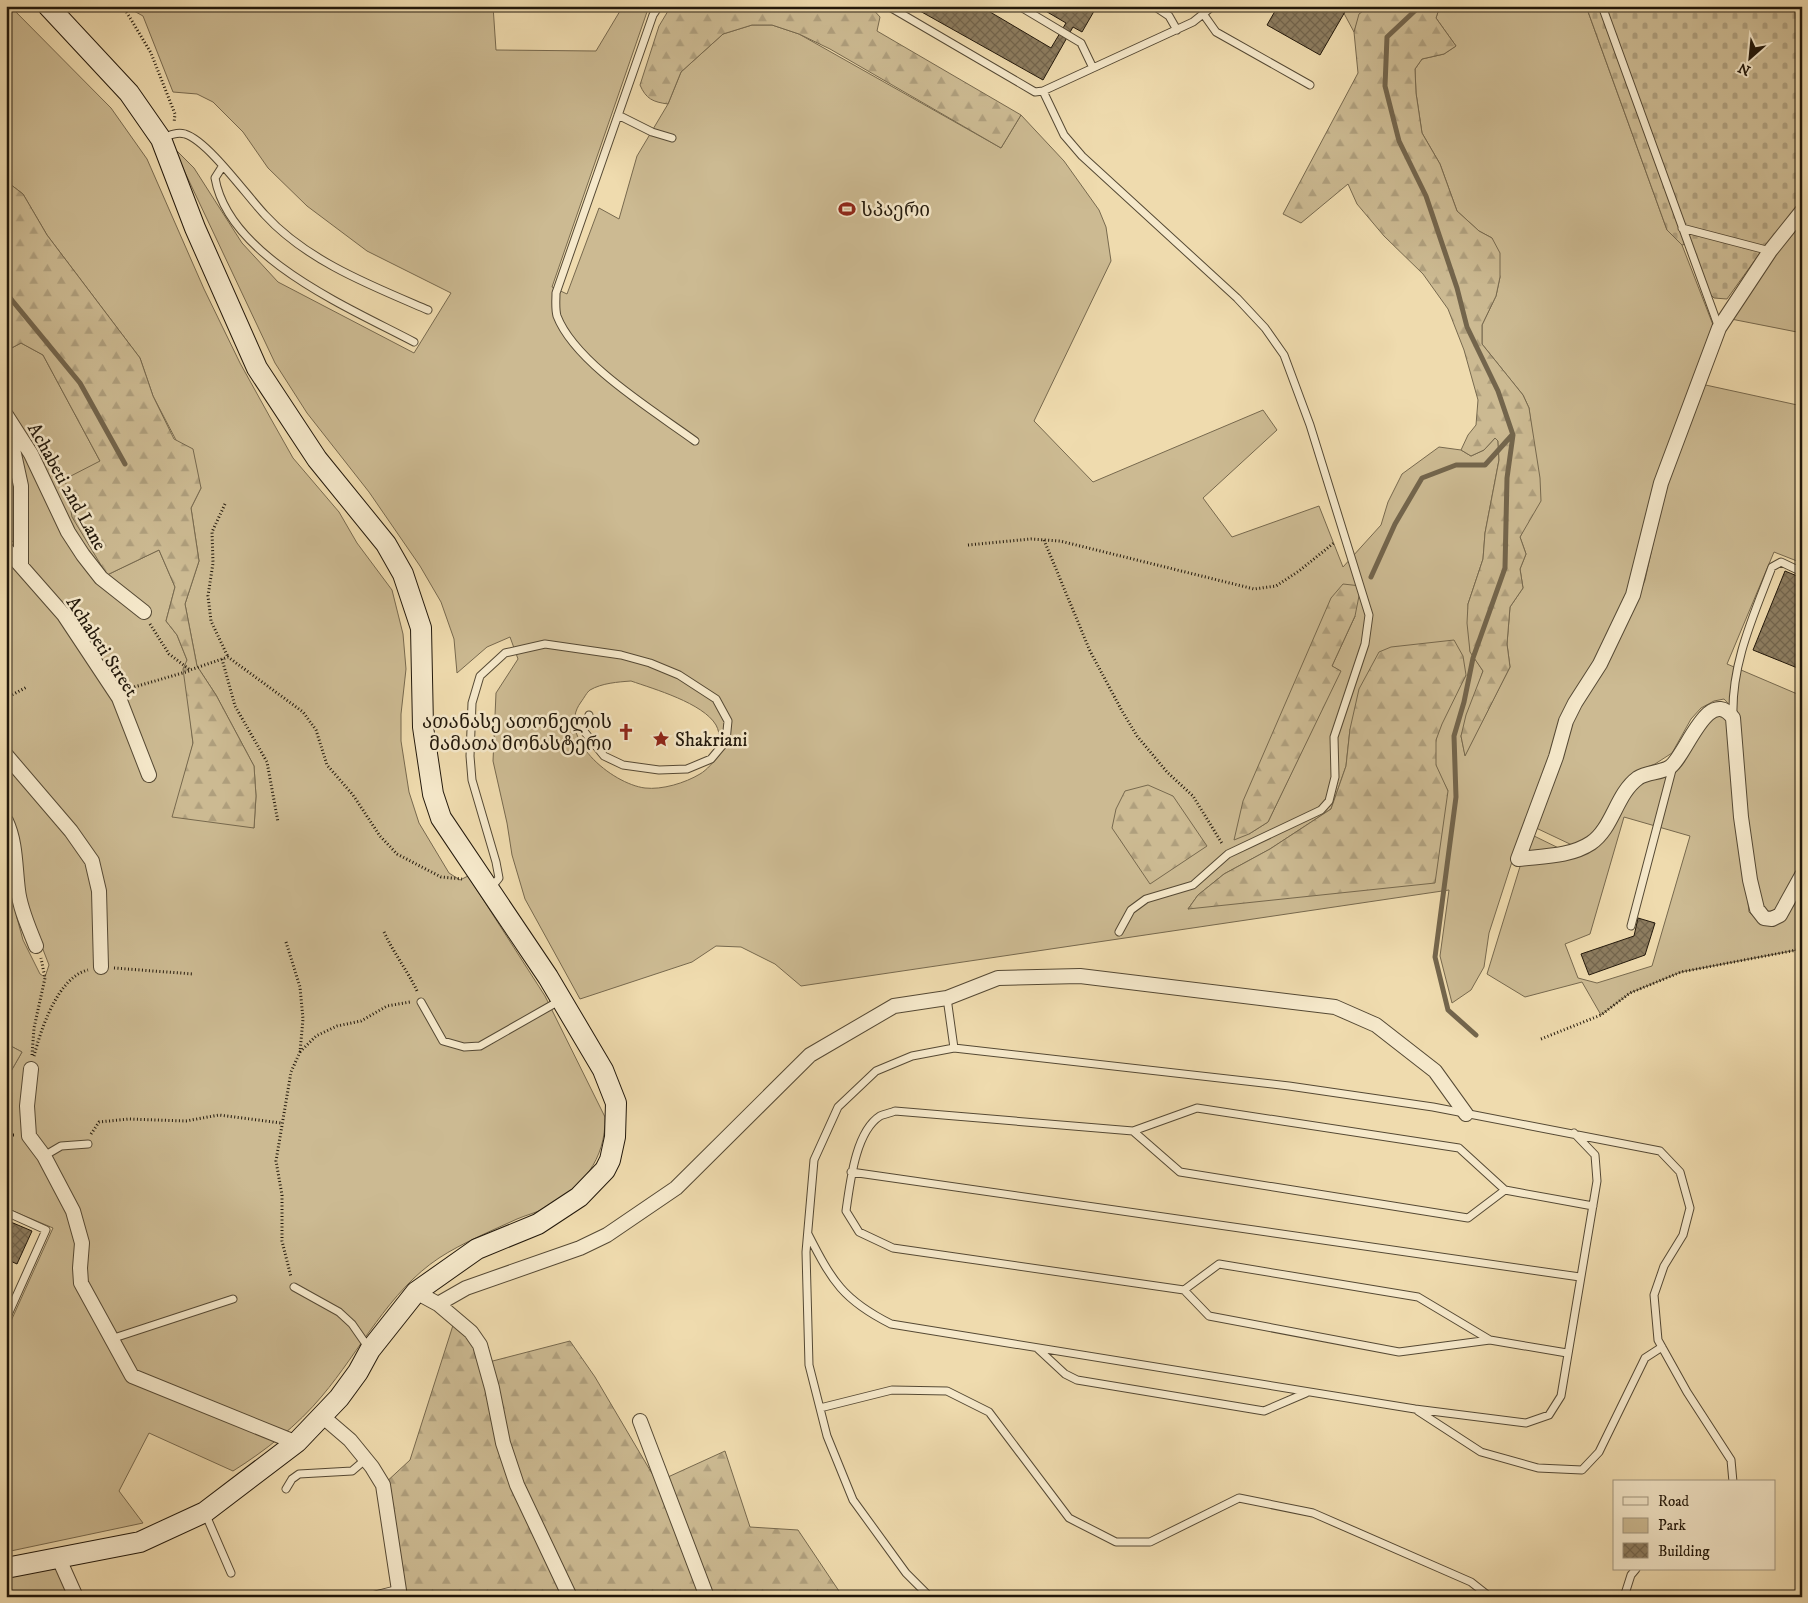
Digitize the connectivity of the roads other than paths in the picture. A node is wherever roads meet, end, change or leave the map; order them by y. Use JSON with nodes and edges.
{"nodes":[{"id":1,"x":48,"y":6,"type":"edge"},
{"id":2,"x":659,"y":6,"type":"edge"},
{"id":3,"x":888,"y":6,"type":"edge"},
{"id":4,"x":1019,"y":6,"type":"edge"},
{"id":5,"x":1154,"y":6,"type":"edge"},
{"id":6,"x":1213,"y":6,"type":"edge"},
{"id":7,"x":1602,"y":6,"type":"edge"},
{"id":8,"x":1204,"y":15,"type":"junction"},
{"id":9,"x":1177,"y":30,"type":"junction"},
{"id":10,"x":1093,"y":68,"type":"junction"},
{"id":11,"x":1310,"y":85,"type":"dead end"},
{"id":12,"x":1043,"y":92,"type":"junction"},
{"id":13,"x":618,"y":115,"type":"junction"},
{"id":14,"x":166,"y":137,"type":"junction"},
{"id":15,"x":672,"y":138,"type":"dead end"},
{"id":16,"x":222,"y":167,"type":"junction"},
{"id":17,"x":1802,"y":212,"type":"edge"},
{"id":18,"x":1682,"y":228,"type":"junction"},
{"id":19,"x":1770,"y":251,"type":"junction"},
{"id":20,"x":428,"y":310,"type":"dead end"},
{"id":21,"x":1719,"y":328,"type":"junction"},
{"id":22,"x":414,"y":342,"type":"dead end"},
{"id":23,"x":9,"y":420,"type":"edge"},
{"id":24,"x":695,"y":442,"type":"dead end"},
{"id":25,"x":6,"y":548,"type":"edge"},
{"id":26,"x":21,"y":565,"type":"junction"},
{"id":27,"x":1802,"y":572,"type":"edge"},
{"id":28,"x":144,"y":612,"type":"road end"},
{"id":29,"x":589,"y":715,"type":"dead end"},
{"id":30,"x":1733,"y":718,"type":"junction"},
{"id":31,"x":6,"y":755,"type":"edge"},
{"id":32,"x":1675,"y":761,"type":"junction"},
{"id":33,"x":149,"y":775,"type":"dead end"},
{"id":34,"x":6,"y":821,"type":"edge"},
{"id":35,"x":1802,"y":875,"type":"edge"},
{"id":36,"x":489,"y":890,"type":"junction"},
{"id":37,"x":1631,"y":926,"type":"dead end"},
{"id":38,"x":1119,"y":932,"type":"dead end"},
{"id":39,"x":36,"y":946,"type":"road end"},
{"id":40,"x":101,"y":967,"type":"road end"},
{"id":41,"x":947,"y":998,"type":"junction"},
{"id":42,"x":561,"y":999,"type":"junction"},
{"id":43,"x":422,"y":1002,"type":"road end"},
{"id":44,"x":954,"y":1048,"type":"junction"},
{"id":45,"x":31,"y":1069,"type":"road end"},
{"id":46,"x":1466,"y":1114,"type":"junction"},
{"id":47,"x":1133,"y":1131,"type":"junction"},
{"id":48,"x":1574,"y":1133,"type":"junction"},
{"id":49,"x":88,"y":1144,"type":"road end"},
{"id":50,"x":44,"y":1156,"type":"junction"},
{"id":51,"x":851,"y":1172,"type":"junction"},
{"id":52,"x":1505,"y":1190,"type":"junction"},
{"id":53,"x":1593,"y":1206,"type":"junction"},
{"id":54,"x":6,"y":1212,"type":"edge"},
{"id":55,"x":808,"y":1234,"type":"junction"},
{"id":56,"x":1580,"y":1277,"type":"junction"},
{"id":57,"x":294,"y":1287,"type":"road end"},
{"id":58,"x":1184,"y":1290,"type":"junction"},
{"id":59,"x":416,"y":1292,"type":"junction"},
{"id":60,"x":234,"y":1299,"type":"dead end"},
{"id":61,"x":438,"y":1304,"type":"junction"},
{"id":62,"x":6,"y":1319,"type":"edge"},
{"id":63,"x":110,"y":1339,"type":"junction"},
{"id":64,"x":1490,"y":1340,"type":"junction"},
{"id":65,"x":1662,"y":1347,"type":"junction"},
{"id":66,"x":1036,"y":1348,"type":"junction"},
{"id":67,"x":370,"y":1350,"type":"junction"},
{"id":68,"x":1567,"y":1353,"type":"junction"},
{"id":69,"x":1307,"y":1392,"type":"junction"},
{"id":70,"x":820,"y":1408,"type":"junction"},
{"id":71,"x":1416,"y":1410,"type":"junction"},
{"id":72,"x":322,"y":1416,"type":"junction"},
{"id":73,"x":640,"y":1421,"type":"dead end"},
{"id":74,"x":296,"y":1443,"type":"junction"},
{"id":75,"x":366,"y":1459,"type":"junction"},
{"id":76,"x":1733,"y":1480,"type":"edge"},
{"id":77,"x":286,"y":1489,"type":"dead end"},
{"id":78,"x":205,"y":1512,"type":"junction"},
{"id":79,"x":59,"y":1559,"type":"junction"},
{"id":80,"x":6,"y":1568,"type":"edge"},
{"id":81,"x":1635,"y":1570,"type":"edge"},
{"id":82,"x":231,"y":1573,"type":"dead end"},
{"id":83,"x":400,"y":1593,"type":"edge"},
{"id":84,"x":76,"y":1597,"type":"edge"},
{"id":85,"x":367,"y":1597,"type":"edge"},
{"id":86,"x":570,"y":1597,"type":"edge"},
{"id":87,"x":707,"y":1597,"type":"edge"},
{"id":88,"x":930,"y":1597,"type":"edge"},
{"id":89,"x":1490,"y":1597,"type":"edge"},
{"id":90,"x":1624,"y":1597,"type":"edge"}],
"edges":[{"from":1,"to":14,"type":"street"},
{"from":2,"to":13,"type":"lane"},
{"from":3,"to":12,"type":"lane"},
{"from":4,"to":10,"type":"lane"},
{"from":5,"to":9,"type":"lane"},
{"from":6,"to":8,"type":"lane"},
{"from":7,"to":18,"type":"lane"},
{"from":8,"to":9,"type":"lane"},
{"from":8,"to":11,"type":"lane"},
{"from":9,"to":10,"type":"lane"},
{"from":10,"to":12,"type":"lane"},
{"from":12,"to":38,"type":"lane"},
{"from":13,"to":15,"type":"lane"},
{"from":13,"to":24,"type":"lane"},
{"from":14,"to":16,"type":"lane"},
{"from":14,"to":36,"type":"street"},
{"from":16,"to":20,"type":"lane"},
{"from":16,"to":22,"type":"lane"},
{"from":17,"to":19,"type":"street"},
{"from":18,"to":19,"type":"lane"},
{"from":18,"to":21,"type":"lane"},
{"from":19,"to":21,"type":"street"},
{"from":21,"to":32,"type":"street"},
{"from":23,"to":26,"type":"street"},
{"from":23,"to":28,"type":"street","name":"Achabeti 2nd Lane"},
{"from":25,"to":26,"type":"street","name":"Achabeti Street"},
{"from":26,"to":33,"type":"street","name":"Achabeti Street"},
{"from":27,"to":30,"type":"lane"},
{"from":29,"to":36,"type":"lane"},
{"from":30,"to":32,"type":"street"},
{"from":30,"to":35,"type":"street"},
{"from":31,"to":40,"type":"street"},
{"from":32,"to":37,"type":"lane"},
{"from":34,"to":39,"type":"street"},
{"from":36,"to":42,"type":"street"},
{"from":41,"to":44,"type":"lane"},
{"from":41,"to":46,"type":"street"},
{"from":41,"to":61,"type":"street"},
{"from":42,"to":43,"type":"lane"},
{"from":42,"to":59,"type":"street"},
{"from":44,"to":46,"type":"lane"},
{"from":44,"to":55,"type":"lane"},
{"from":45,"to":50,"type":"street"},
{"from":46,"to":48,"type":"lane"},
{"from":47,"to":51,"type":"lane"},
{"from":47,"to":52,"type":"lane"},
{"from":47,"to":52,"type":"lane"},
{"from":48,"to":53,"type":"lane"},
{"from":48,"to":65,"type":"lane"},
{"from":49,"to":50,"type":"lane"},
{"from":50,"to":63,"type":"street"},
{"from":51,"to":56,"type":"lane"},
{"from":51,"to":58,"type":"lane"},
{"from":52,"to":53,"type":"lane"},
{"from":53,"to":56,"type":"lane"},
{"from":54,"to":62,"type":"lane"},
{"from":55,"to":66,"type":"lane"},
{"from":55,"to":70,"type":"lane"},
{"from":56,"to":68,"type":"lane"},
{"from":57,"to":67,"type":"lane"},
{"from":58,"to":64,"type":"lane"},
{"from":58,"to":64,"type":"lane"},
{"from":59,"to":61,"type":"street"},
{"from":59,"to":67,"type":"street"},
{"from":60,"to":63,"type":"lane"},
{"from":61,"to":86,"type":"street"},
{"from":63,"to":74,"type":"street"},
{"from":64,"to":68,"type":"lane"},
{"from":65,"to":71,"type":"lane"},
{"from":65,"to":76,"type":"lane"},
{"from":66,"to":69,"type":"lane"},
{"from":66,"to":69,"type":"lane"},
{"from":67,"to":72,"type":"street"},
{"from":68,"to":71,"type":"lane"},
{"from":69,"to":71,"type":"lane"},
{"from":70,"to":88,"type":"lane"},
{"from":70,"to":89,"type":"lane"},
{"from":72,"to":74,"type":"street"},
{"from":72,"to":75,"type":"street"},
{"from":73,"to":87,"type":"street"},
{"from":74,"to":78,"type":"street"},
{"from":75,"to":77,"type":"lane"},
{"from":75,"to":83,"type":"street"},
{"from":78,"to":79,"type":"street"},
{"from":78,"to":82,"type":"lane"},
{"from":79,"to":80,"type":"street"},
{"from":79,"to":84,"type":"street"},
{"from":81,"to":90,"type":"lane"},
{"from":83,"to":85,"type":"lane"}]}
